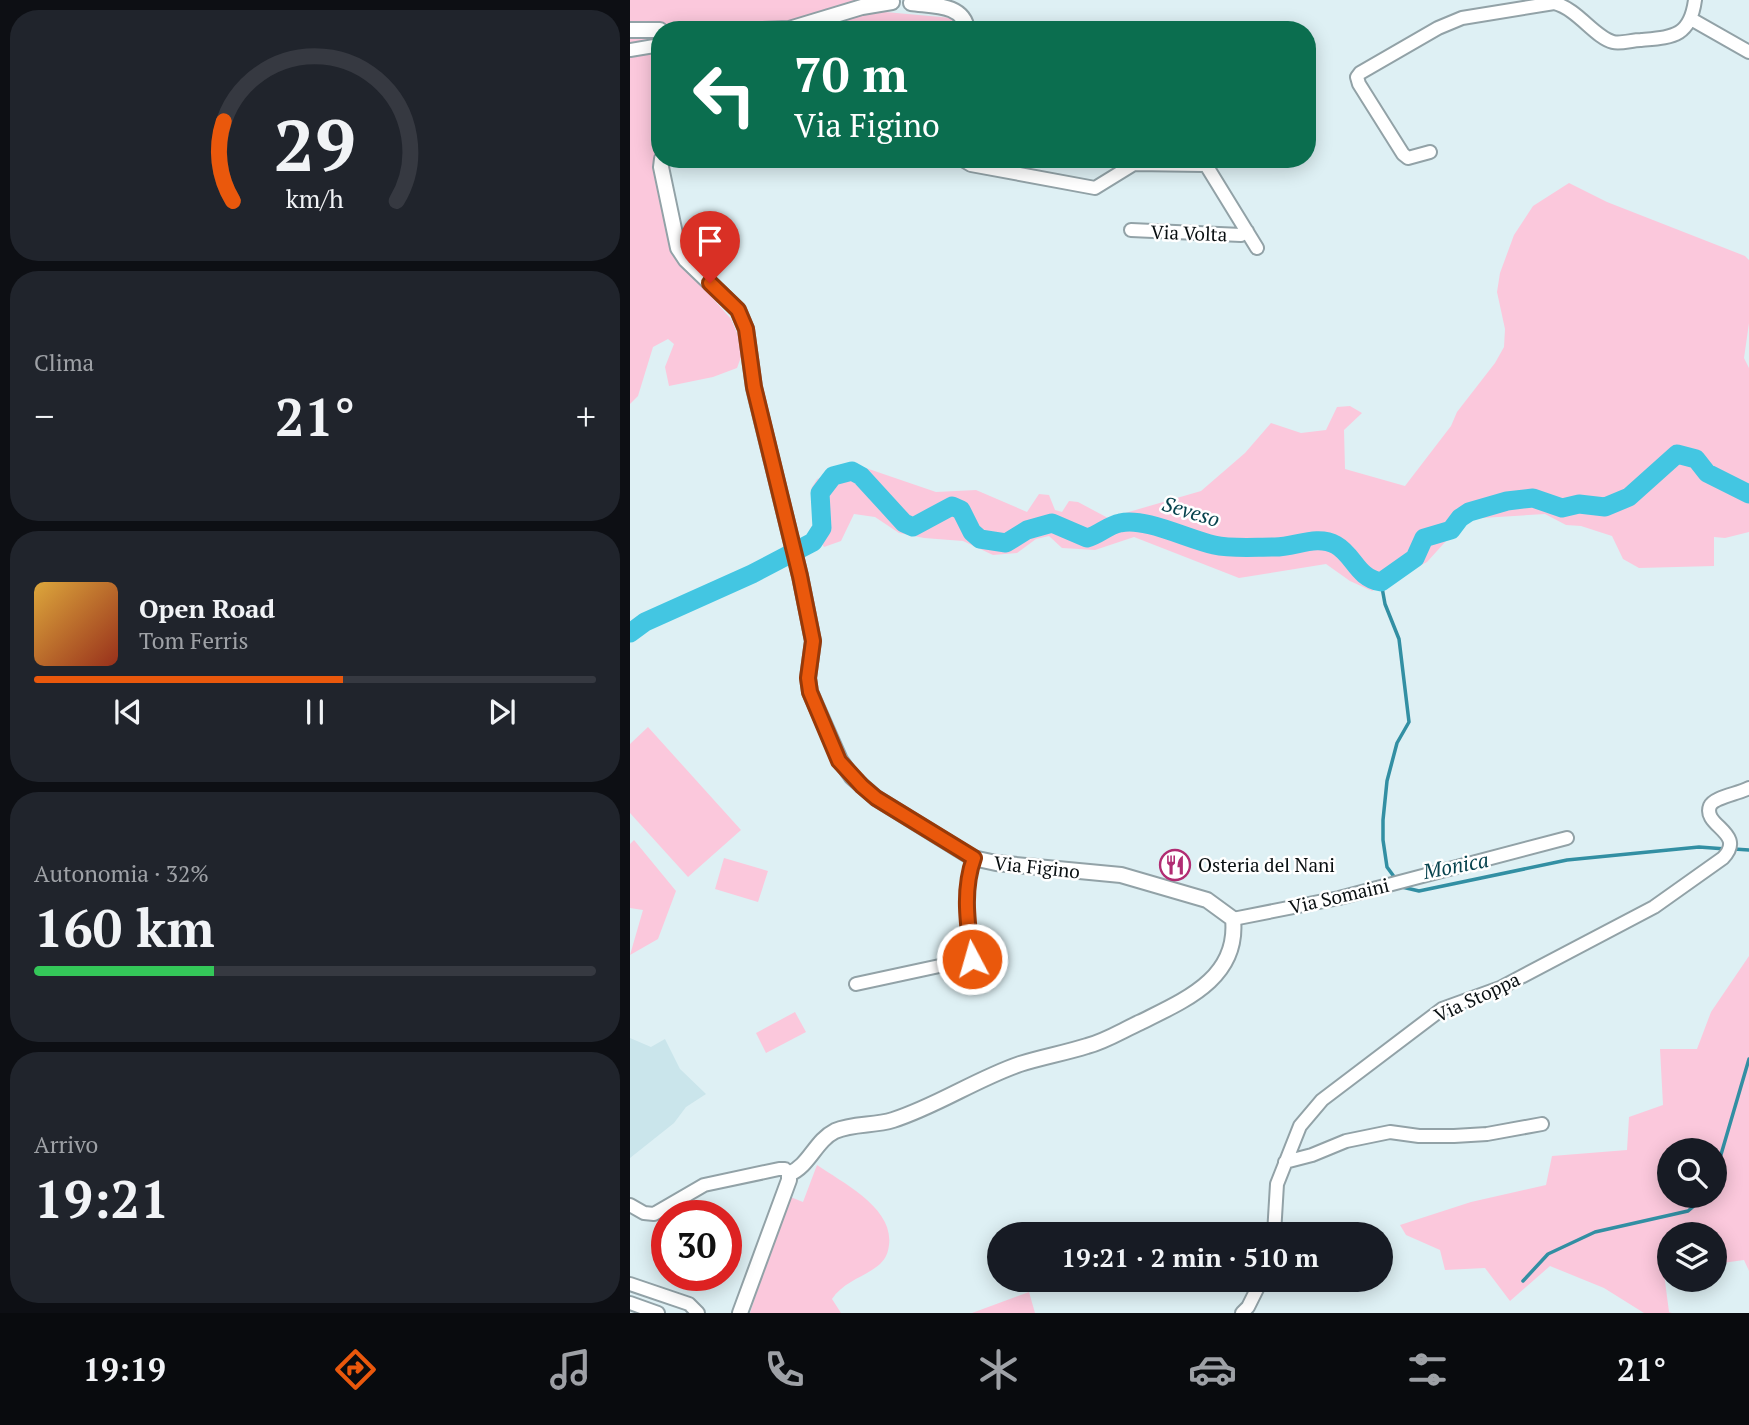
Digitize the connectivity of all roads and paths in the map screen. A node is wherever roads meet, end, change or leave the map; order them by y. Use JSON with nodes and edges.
{"nodes":[{"id":1,"x":1695,"y":0,"type":"edge"},
{"id":2,"x":891,"y":1,"type":"edge"},
{"id":3,"x":913,"y":2,"type":"edge"},
{"id":4,"x":928,"y":3,"type":"edge"},
{"id":5,"x":868,"y":4,"type":"edge"},
{"id":6,"x":817,"y":21,"type":"edge"},
{"id":7,"x":965,"y":21,"type":"edge"},
{"id":8,"x":1688,"y":24,"type":"junction"},
{"id":9,"x":630,"y":30,"type":"edge"},
{"id":10,"x":651,"y":30,"type":"edge"},
{"id":11,"x":651,"y":47,"type":"edge"},
{"id":12,"x":630,"y":51,"type":"edge"},
{"id":13,"x":1749,"y":52,"type":"edge"},
{"id":14,"x":1430,"y":152,"type":"dead end"},
{"id":15,"x":661,"y":168,"type":"edge"},
{"id":16,"x":987,"y":168,"type":"edge"},
{"id":17,"x":1128,"y":168,"type":"edge"},
{"id":18,"x":1208,"y":168,"type":"edge"},
{"id":19,"x":1130,"y":230,"type":"dead end"},
{"id":20,"x":1247,"y":231,"type":"junction"},
{"id":21,"x":1257,"y":248,"type":"dead end"},
{"id":22,"x":1749,"y":788,"type":"edge"},
{"id":23,"x":1567,"y":838,"type":"dead end"},
{"id":24,"x":974,"y":858,"type":"junction"},
{"id":25,"x":1233,"y":919,"type":"junction"},
{"id":26,"x":856,"y":984,"type":"dead end"},
{"id":27,"x":1542,"y":1124,"type":"dead end"},
{"id":28,"x":1285,"y":1162,"type":"junction"},
{"id":29,"x":789,"y":1174,"type":"junction"},
{"id":30,"x":630,"y":1205,"type":"edge"},
{"id":31,"x":1275,"y":1222,"type":"edge"},
{"id":32,"x":630,"y":1284,"type":"edge"},
{"id":33,"x":1256,"y":1292,"type":"edge"},
{"id":34,"x":630,"y":1303,"type":"edge"},
{"id":35,"x":1246,"y":1311,"type":"edge"},
{"id":36,"x":658,"y":1313,"type":"edge"},
{"id":37,"x":698,"y":1313,"type":"edge"},
{"id":38,"x":740,"y":1313,"type":"edge"}],
"edges":[{"from":1,"to":8,"type":"street"},
{"from":2,"to":3,"type":"street"},
{"from":2,"to":5,"type":"street"},
{"from":3,"to":4,"type":"street"},
{"from":4,"to":7,"type":"street"},
{"from":5,"to":6,"type":"street"},
{"from":8,"to":13,"type":"street"},
{"from":8,"to":14,"type":"street"},
{"from":9,"to":10,"type":"street"},
{"from":11,"to":12,"type":"street"},
{"from":15,"to":24,"type":"street","name":"Via Figino"},
{"from":16,"to":17,"type":"street","name":"Via Volta"},
{"from":18,"to":20,"type":"street","name":"Via Volta"},
{"from":19,"to":20,"type":"street","name":"Via Volta"},
{"from":20,"to":21,"type":"street","name":"Via Volta"},
{"from":22,"to":28,"type":"street","name":"Via Stoppa"},
{"from":23,"to":25,"type":"street","name":"Via Somaini"},
{"from":24,"to":25,"type":"street","name":"Via Figino"},
{"from":24,"to":26,"type":"street"},
{"from":25,"to":29,"type":"street"},
{"from":27,"to":28,"type":"street"},
{"from":28,"to":31,"type":"street","name":"Via Stoppa"},
{"from":29,"to":30,"type":"street"},
{"from":29,"to":38,"type":"street"},
{"from":32,"to":37,"type":"street"},
{"from":33,"to":35,"type":"street"},
{"from":34,"to":36,"type":"street"}]}
